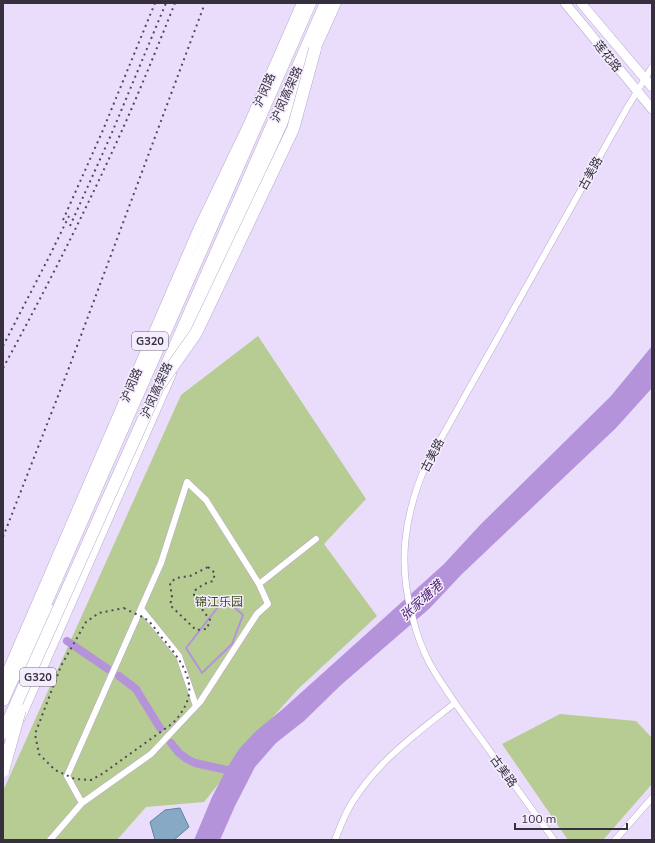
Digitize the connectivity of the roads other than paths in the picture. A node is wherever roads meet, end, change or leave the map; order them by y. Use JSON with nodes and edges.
{"nodes":[{"id":1,"x":302,"y":3,"type":"edge"},
{"id":2,"x":310,"y":3,"type":"edge"},
{"id":3,"x":326,"y":3,"type":"edge"},
{"id":4,"x":336,"y":3,"type":"edge"},
{"id":5,"x":565,"y":3,"type":"edge"},
{"id":6,"x":581,"y":3,"type":"edge"},
{"id":7,"x":315,"y":49,"type":"junction"},
{"id":8,"x":652,"y":67,"type":"edge"},
{"id":9,"x":645,"y":79,"type":"junction"},
{"id":10,"x":652,"y":87,"type":"edge"},
{"id":11,"x":637,"y":92,"type":"junction"},
{"id":12,"x":652,"y":109,"type":"edge"},
{"id":13,"x":158,"y":387,"type":"junction"},
{"id":14,"x":316,"y":539,"type":"dead end"},
{"id":15,"x":258,"y":584,"type":"junction"},
{"id":16,"x":72,"y":599,"type":"junction"},
{"id":17,"x":141,"y":609,"type":"junction"},
{"id":18,"x":25,"y":666,"type":"junction"},
{"id":19,"x":3,"y":682,"type":"edge"},
{"id":20,"x":3,"y":694,"type":"edge"},
{"id":21,"x":3,"y":700,"type":"edge"},
{"id":22,"x":455,"y":703,"type":"junction"},
{"id":23,"x":196,"y":706,"type":"junction"},
{"id":24,"x":3,"y":719,"type":"edge"},
{"id":25,"x":3,"y":733,"type":"edge"},
{"id":26,"x":3,"y":755,"type":"edge"},
{"id":27,"x":3,"y":771,"type":"edge"},
{"id":28,"x":652,"y":798,"type":"edge"},
{"id":29,"x":82,"y":804,"type":"junction"},
{"id":30,"x":50,"y":840,"type":"edge"},
{"id":31,"x":335,"y":840,"type":"edge"},
{"id":32,"x":554,"y":840,"type":"edge"},
{"id":33,"x":615,"y":840,"type":"edge"}],
"edges":[{"from":1,"to":19,"type":"main road","name":"沪闵路","number":"G320"},
{"from":2,"to":18,"type":"highway","name":"沪闵高架路"},
{"from":3,"to":13,"type":"highway","name":"沪闵高架路","bridge":true},
{"from":4,"to":7,"type":"main road","number":"G320"},
{"from":5,"to":11,"type":"main road","name":"莲花路"},
{"from":6,"to":9,"type":"main road","name":"莲花路"},
{"from":7,"to":13,"type":"highway","bridge":true},
{"from":7,"to":16,"type":"main road","number":"G320"},
{"from":8,"to":9,"type":"street","name":"古美路"},
{"from":9,"to":10,"type":"main road","name":"莲花路"},
{"from":9,"to":11,"type":"street","name":"古美路"},
{"from":11,"to":12,"type":"main road","name":"莲花路"},
{"from":11,"to":22,"type":"street","name":"古美路"},
{"from":13,"to":18,"type":"highway","name":"沪闵高架路","bridge":true},
{"from":14,"to":15,"type":"street"},
{"from":15,"to":17,"type":"street"},
{"from":15,"to":23,"type":"street"},
{"from":16,"to":18,"type":"main road"},
{"from":16,"to":26,"type":"main road","number":"G320"},
{"from":17,"to":23,"type":"street"},
{"from":17,"to":29,"type":"street"},
{"from":18,"to":20,"type":"highway"},
{"from":18,"to":21,"type":"highway","name":"沪闵高架路"},
{"from":18,"to":24,"type":"main road"},
{"from":18,"to":25,"type":"highway","name":"沪闵高架路","bridge":true},
{"from":18,"to":27,"type":"highway","bridge":true},
{"from":22,"to":31,"type":"street"},
{"from":22,"to":32,"type":"street","name":"古美路"},
{"from":23,"to":29,"type":"street"},
{"from":28,"to":33,"type":"street"},
{"from":29,"to":30,"type":"street"}]}
